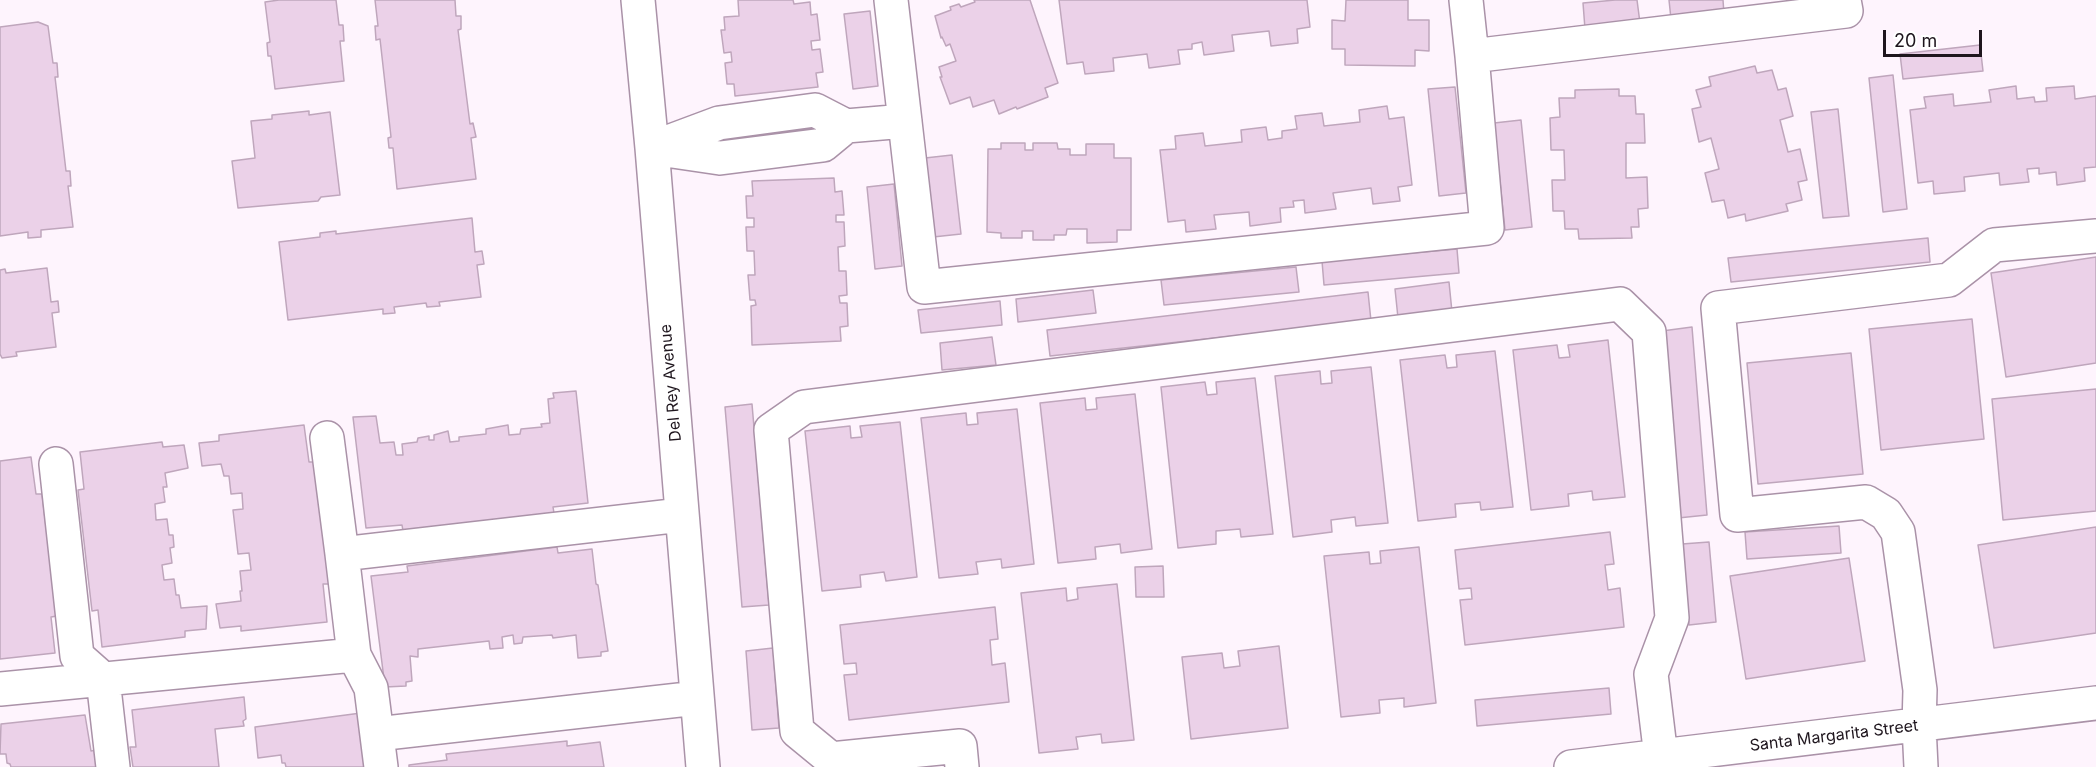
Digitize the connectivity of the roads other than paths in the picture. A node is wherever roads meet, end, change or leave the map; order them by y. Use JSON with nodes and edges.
{"nodes":[{"id":1,"x":638,"y":0,"type":"edge"},
{"id":2,"x":891,"y":0,"type":"edge"},
{"id":3,"x":1466,"y":0,"type":"edge"},
{"id":4,"x":1844,"y":0,"type":"edge"},
{"id":5,"x":1472,"y":56,"type":"junction"},
{"id":6,"x":905,"y":121,"type":"junction"},
{"id":7,"x":652,"y":148,"type":"junction"},
{"id":8,"x":2096,"y":236,"type":"edge"},
{"id":9,"x":327,"y":438,"type":"dead end"},
{"id":10,"x":56,"y":464,"type":"dead end"},
{"id":11,"x":681,"y":515,"type":"junction"},
{"id":12,"x":342,"y":554,"type":"junction"},
{"id":13,"x":354,"y":655,"type":"junction"},
{"id":14,"x":103,"y":679,"type":"junction"},
{"id":15,"x":0,"y":689,"type":"edge"},
{"id":16,"x":697,"y":698,"type":"junction"},
{"id":17,"x":2096,"y":703,"type":"edge"},
{"id":18,"x":1918,"y":726,"type":"junction"},
{"id":19,"x":377,"y":734,"type":"junction"},
{"id":20,"x":1661,"y":757,"type":"junction"},
{"id":21,"x":113,"y":767,"type":"edge"},
{"id":22,"x":381,"y":767,"type":"edge"},
{"id":23,"x":703,"y":767,"type":"edge"},
{"id":24,"x":962,"y":767,"type":"edge"},
{"id":25,"x":1572,"y":767,"type":"edge"},
{"id":26,"x":1921,"y":767,"type":"edge"}],
"edges":[{"from":1,"to":7,"type":"street","name":"Del Rey Avenue"},
{"from":2,"to":6,"type":"street"},
{"from":3,"to":5,"type":"street"},
{"from":4,"to":5,"type":"street"},
{"from":5,"to":6,"type":"street"},
{"from":6,"to":7,"type":"street"},
{"from":7,"to":11,"type":"street","name":"Del Rey Avenue"},
{"from":8,"to":18,"type":"street"},
{"from":9,"to":12,"type":"street"},
{"from":10,"to":14,"type":"street"},
{"from":11,"to":12,"type":"street"},
{"from":11,"to":16,"type":"street","name":"Del Rey Avenue"},
{"from":12,"to":13,"type":"street"},
{"from":13,"to":14,"type":"street"},
{"from":13,"to":19,"type":"street"},
{"from":14,"to":15,"type":"street"},
{"from":14,"to":21,"type":"street"},
{"from":16,"to":19,"type":"street"},
{"from":16,"to":23,"type":"street","name":"Del Rey Avenue"},
{"from":17,"to":18,"type":"street","name":"Santa Margarita Street"},
{"from":18,"to":20,"type":"street","name":"Santa Margarita Street"},
{"from":18,"to":26,"type":"street"},
{"from":19,"to":22,"type":"street"},
{"from":20,"to":24,"type":"street"},
{"from":20,"to":25,"type":"street","name":"Santa Margarita Street"}]}
